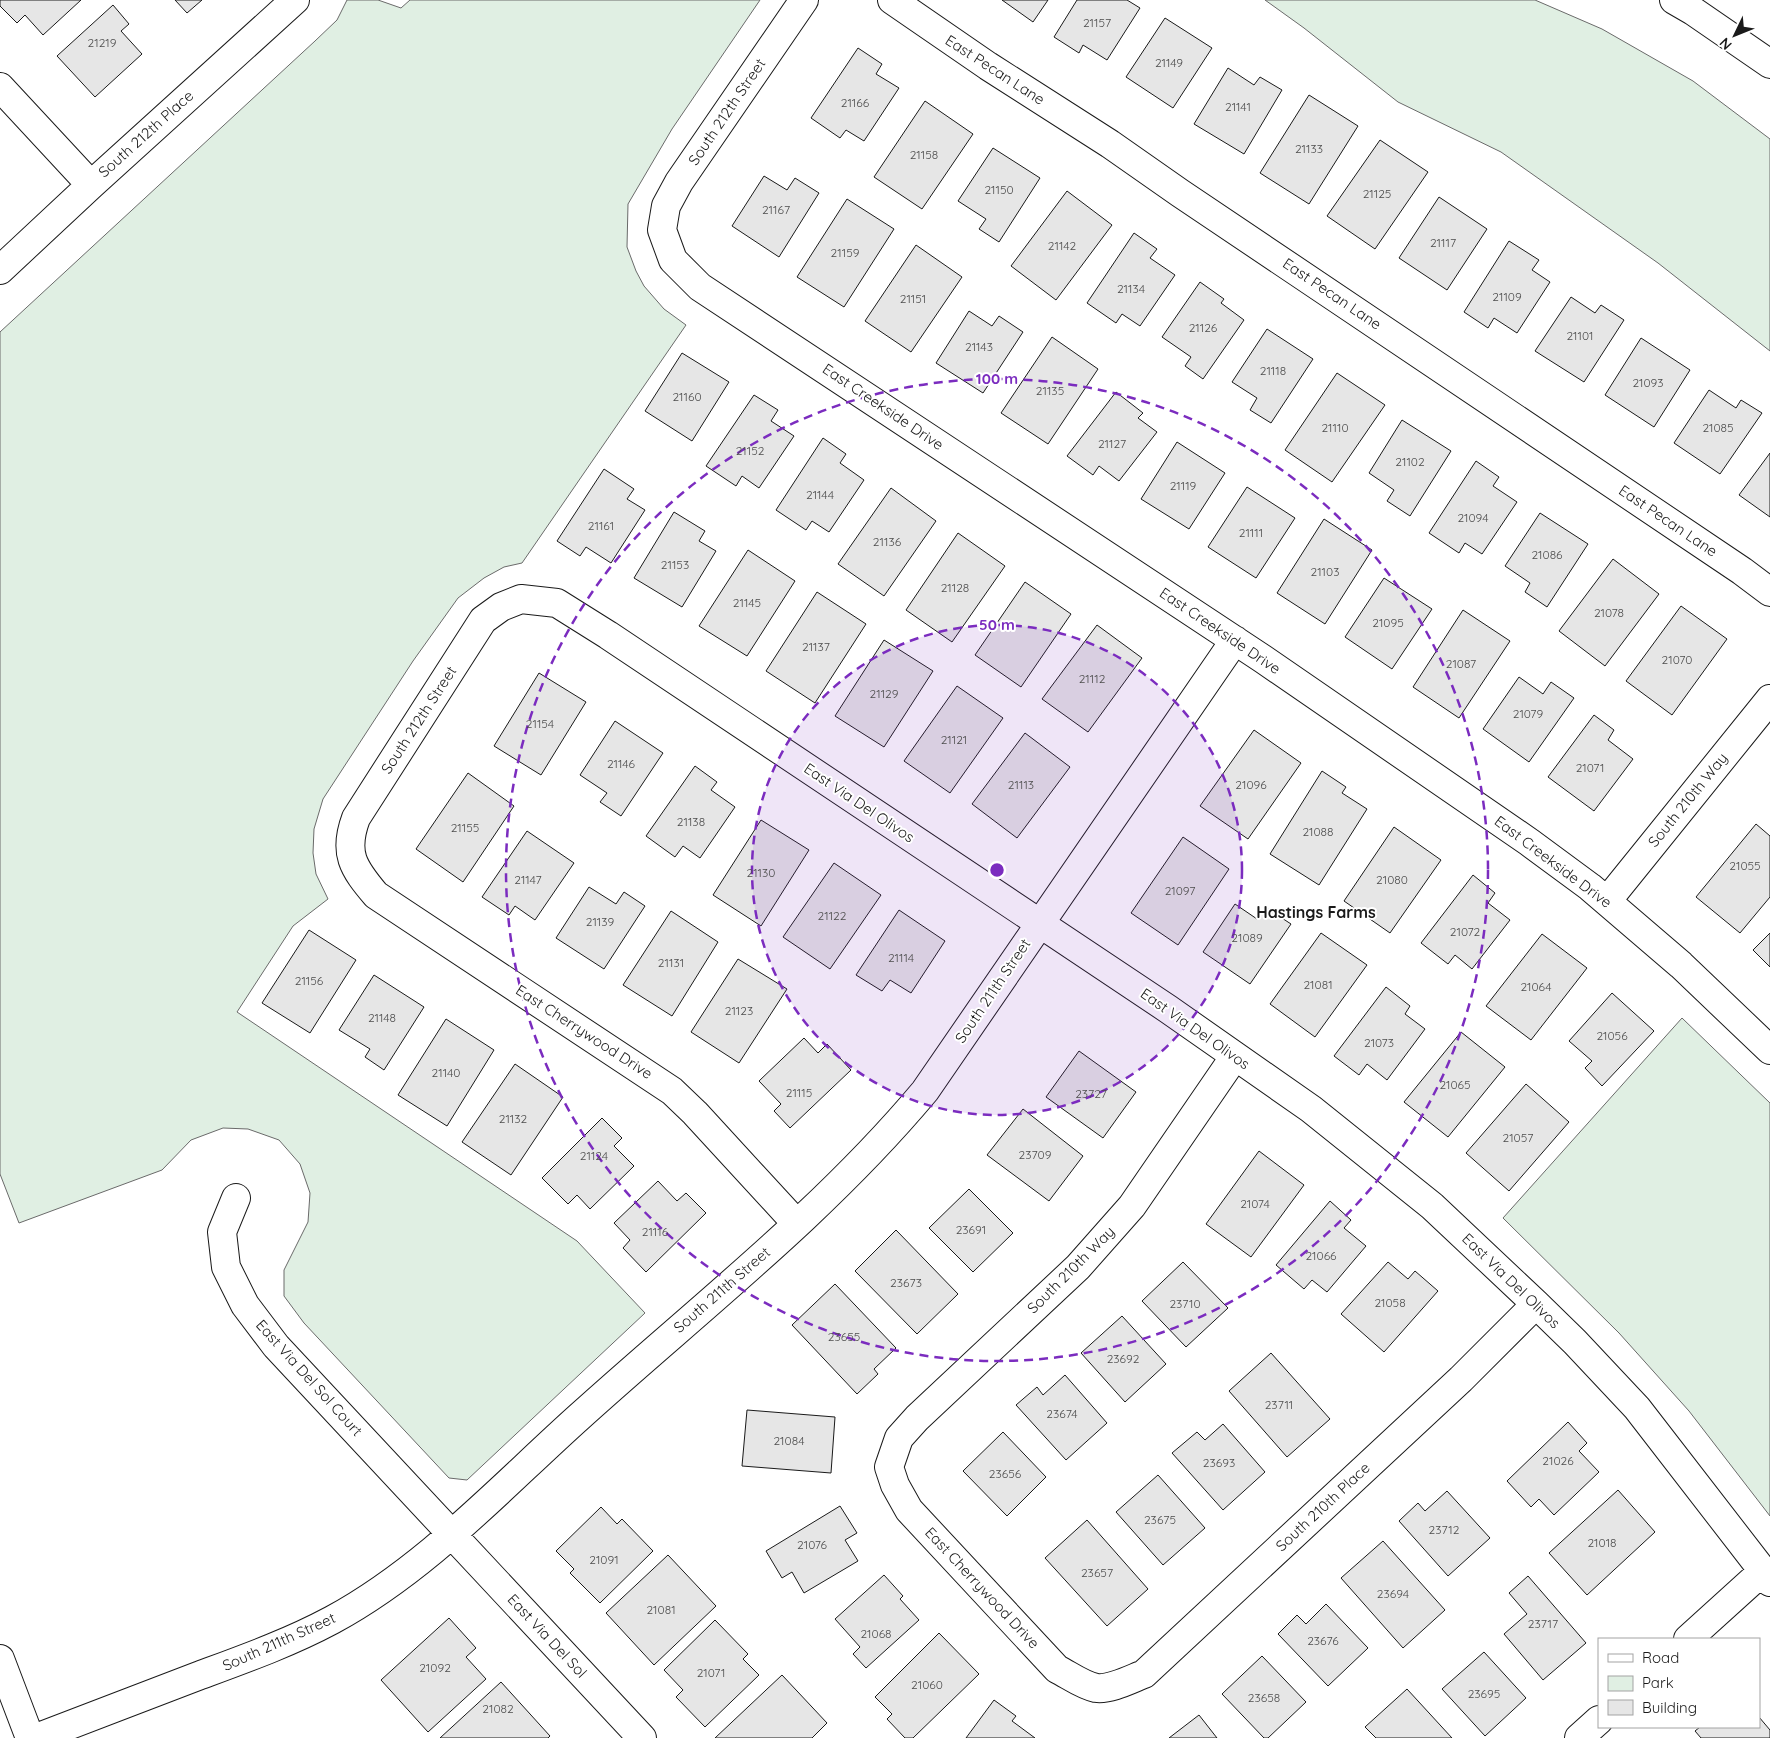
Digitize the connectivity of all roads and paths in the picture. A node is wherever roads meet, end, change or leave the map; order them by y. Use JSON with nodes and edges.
{"nodes":[{"id":1,"x":295,"y":0,"type":"edge"},
{"id":2,"x":804,"y":0,"type":"edge"},
{"id":3,"x":892,"y":0,"type":"edge"},
{"id":4,"x":1674,"y":0,"type":"edge"},
{"id":5,"x":1770,"y":64,"type":"edge"},
{"id":6,"x":0,"y":87,"type":"edge"},
{"id":7,"x":91,"y":185,"type":"junction"},
{"id":8,"x":662,"y":230,"type":"joint"},
{"id":9,"x":0,"y":270,"type":"edge"},
{"id":10,"x":1770,"y":592,"type":"edge"},
{"id":11,"x":521,"y":599,"type":"joint"},
{"id":12,"x":1235,"y":640,"type":"junction"},
{"id":13,"x":1770,"y":699,"type":"edge"},
{"id":14,"x":352,"y":863,"type":"joint"},
{"id":15,"x":1607,"y":901,"type":"junction"},
{"id":16,"x":1039,"y":923,"type":"junction"},
{"id":17,"x":1770,"y":1050,"type":"edge"},
{"id":18,"x":1235,"y":1056,"type":"junction"},
{"id":19,"x":236,"y":1198,"type":"dead end"},
{"id":20,"x":797,"y":1224,"type":"junction"},
{"id":21,"x":1536,"y":1304,"type":"junction"},
{"id":22,"x":889,"y":1467,"type":"joint"},
{"id":23,"x":452,"y":1534,"type":"junction"},
{"id":24,"x":1767,"y":1576,"type":"edge"},
{"id":25,"x":1689,"y":1638,"type":"edge"},
{"id":26,"x":0,"y":1659,"type":"edge"},
{"id":27,"x":1097,"y":1688,"type":"joint"},
{"id":28,"x":1598,"y":1721,"type":"edge"},
{"id":29,"x":30,"y":1738,"type":"edge"},
{"id":30,"x":36,"y":1738,"type":"edge"},
{"id":31,"x":642,"y":1738,"type":"edge"},
{"id":32,"x":1580,"y":1738,"type":"edge"}],
"edges":[{"from":1,"to":7,"type":"street","name":"South 212th Place"},
{"from":2,"to":8,"type":"street","name":"South 212th Street"},
{"from":3,"to":10,"type":"street","name":"East Pecan Lane"},
{"from":4,"to":5,"type":"street"},
{"from":6,"to":7,"type":"street"},
{"from":7,"to":9,"type":"street","name":"South 212th Place"},
{"from":8,"to":12,"type":"street","name":"East Creekside Drive"},
{"from":11,"to":14,"type":"street","name":"South 212th Street"},
{"from":11,"to":16,"type":"street","name":"East Via Del Olivos"},
{"from":12,"to":15,"type":"street","name":"East Creekside Drive"},
{"from":12,"to":16,"type":"street","name":"South 211th Street"},
{"from":13,"to":15,"type":"street","name":"South 210th Way"},
{"from":14,"to":20,"type":"street","name":"East Cherrywood Drive"},
{"from":15,"to":17,"type":"street","name":"East Creekside Drive"},
{"from":16,"to":18,"type":"street","name":"East Via Del Olivos"},
{"from":16,"to":20,"type":"street","name":"South 211th Street"},
{"from":18,"to":21,"type":"street","name":"East Via Del Olivos"},
{"from":18,"to":22,"type":"street","name":"South 210th Way"},
{"from":19,"to":23,"type":"street","name":"East Via Del Sol Court"},
{"from":20,"to":23,"type":"street","name":"South 211th Street"},
{"from":21,"to":24,"type":"street","name":"East Via Del Olivos"},
{"from":21,"to":27,"type":"street","name":"South 210th Place"},
{"from":22,"to":27,"type":"street","name":"East Cherrywood Drive"},
{"from":23,"to":30,"type":"street","name":"South 211th Street"},
{"from":23,"to":31,"type":"street","name":"East Via Del Sol"},
{"from":24,"to":25,"type":"street"},
{"from":26,"to":29,"type":"street"},
{"from":28,"to":32,"type":"street"}]}
